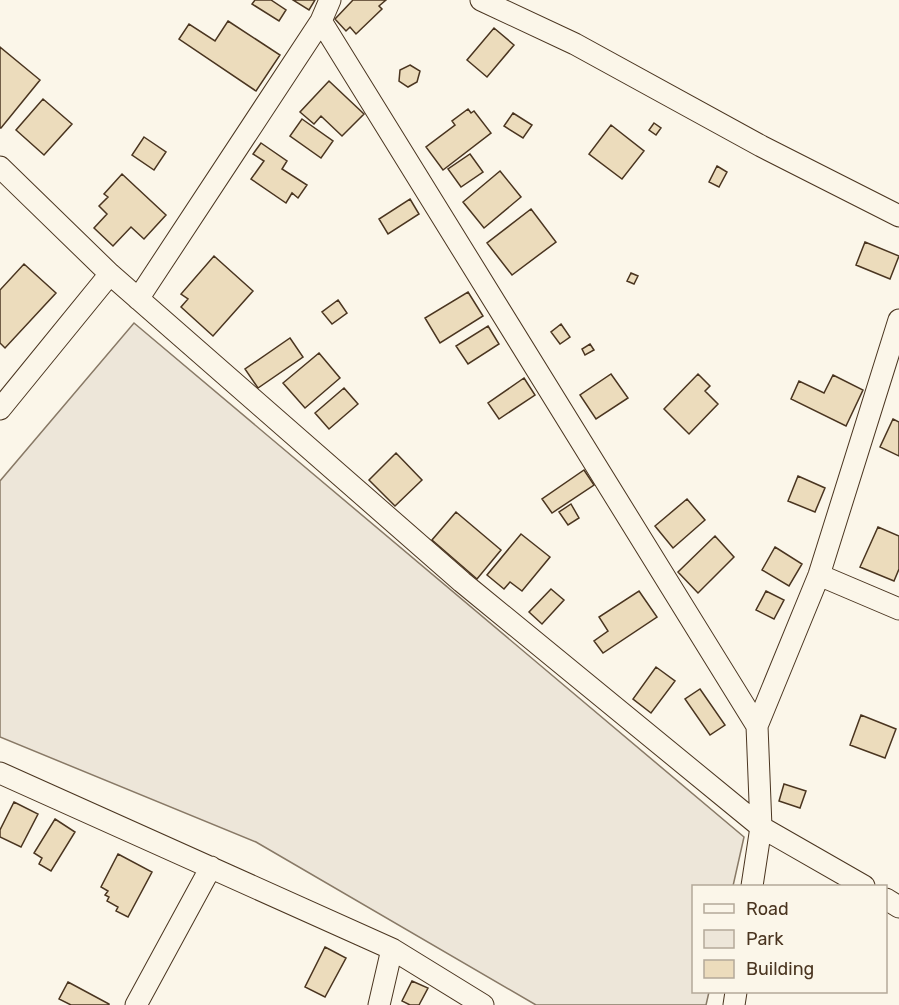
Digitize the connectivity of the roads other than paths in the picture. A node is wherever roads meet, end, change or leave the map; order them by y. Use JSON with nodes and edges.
{"nodes":[{"id":1,"x":330,"y":0,"type":"edge"},
{"id":2,"x":482,"y":0,"type":"edge"},
{"id":3,"x":321,"y":21,"type":"junction"},
{"id":4,"x":0,"y":166,"type":"edge"},
{"id":5,"x":899,"y":216,"type":"edge"},
{"id":6,"x":110,"y":274,"type":"junction"},
{"id":7,"x":138,"y":299,"type":"junction"},
{"id":8,"x":899,"y":320,"type":"edge"},
{"id":9,"x":0,"y":410,"type":"edge"},
{"id":10,"x":819,"y":575,"type":"junction"},
{"id":11,"x":899,"y":609,"type":"edge"},
{"id":12,"x":757,"y":726,"type":"junction"},
{"id":13,"x":0,"y":772,"type":"edge"},
{"id":14,"x":761,"y":827,"type":"junction"},
{"id":15,"x":211,"y":867,"type":"junction"},
{"id":16,"x":752,"y":885,"type":"edge"},
{"id":17,"x":862,"y":885,"type":"edge"},
{"id":18,"x":392,"y":949,"type":"junction"},
{"id":19,"x":136,"y":1005,"type":"edge"},
{"id":20,"x":379,"y":1005,"type":"edge"},
{"id":21,"x":483,"y":1005,"type":"edge"}],
"edges":[{"from":1,"to":3,"type":"street"},
{"from":2,"to":5,"type":"street"},
{"from":3,"to":7,"type":"street"},
{"from":3,"to":12,"type":"street"},
{"from":4,"to":6,"type":"street"},
{"from":6,"to":7,"type":"street"},
{"from":6,"to":9,"type":"street"},
{"from":7,"to":14,"type":"street"},
{"from":8,"to":10,"type":"street"},
{"from":10,"to":11,"type":"street"},
{"from":10,"to":12,"type":"street"},
{"from":12,"to":14,"type":"street"},
{"from":13,"to":15,"type":"street"},
{"from":14,"to":16,"type":"street"},
{"from":14,"to":17,"type":"street"},
{"from":15,"to":18,"type":"street"},
{"from":15,"to":19,"type":"street"},
{"from":18,"to":20,"type":"street"},
{"from":18,"to":21,"type":"street"}]}
